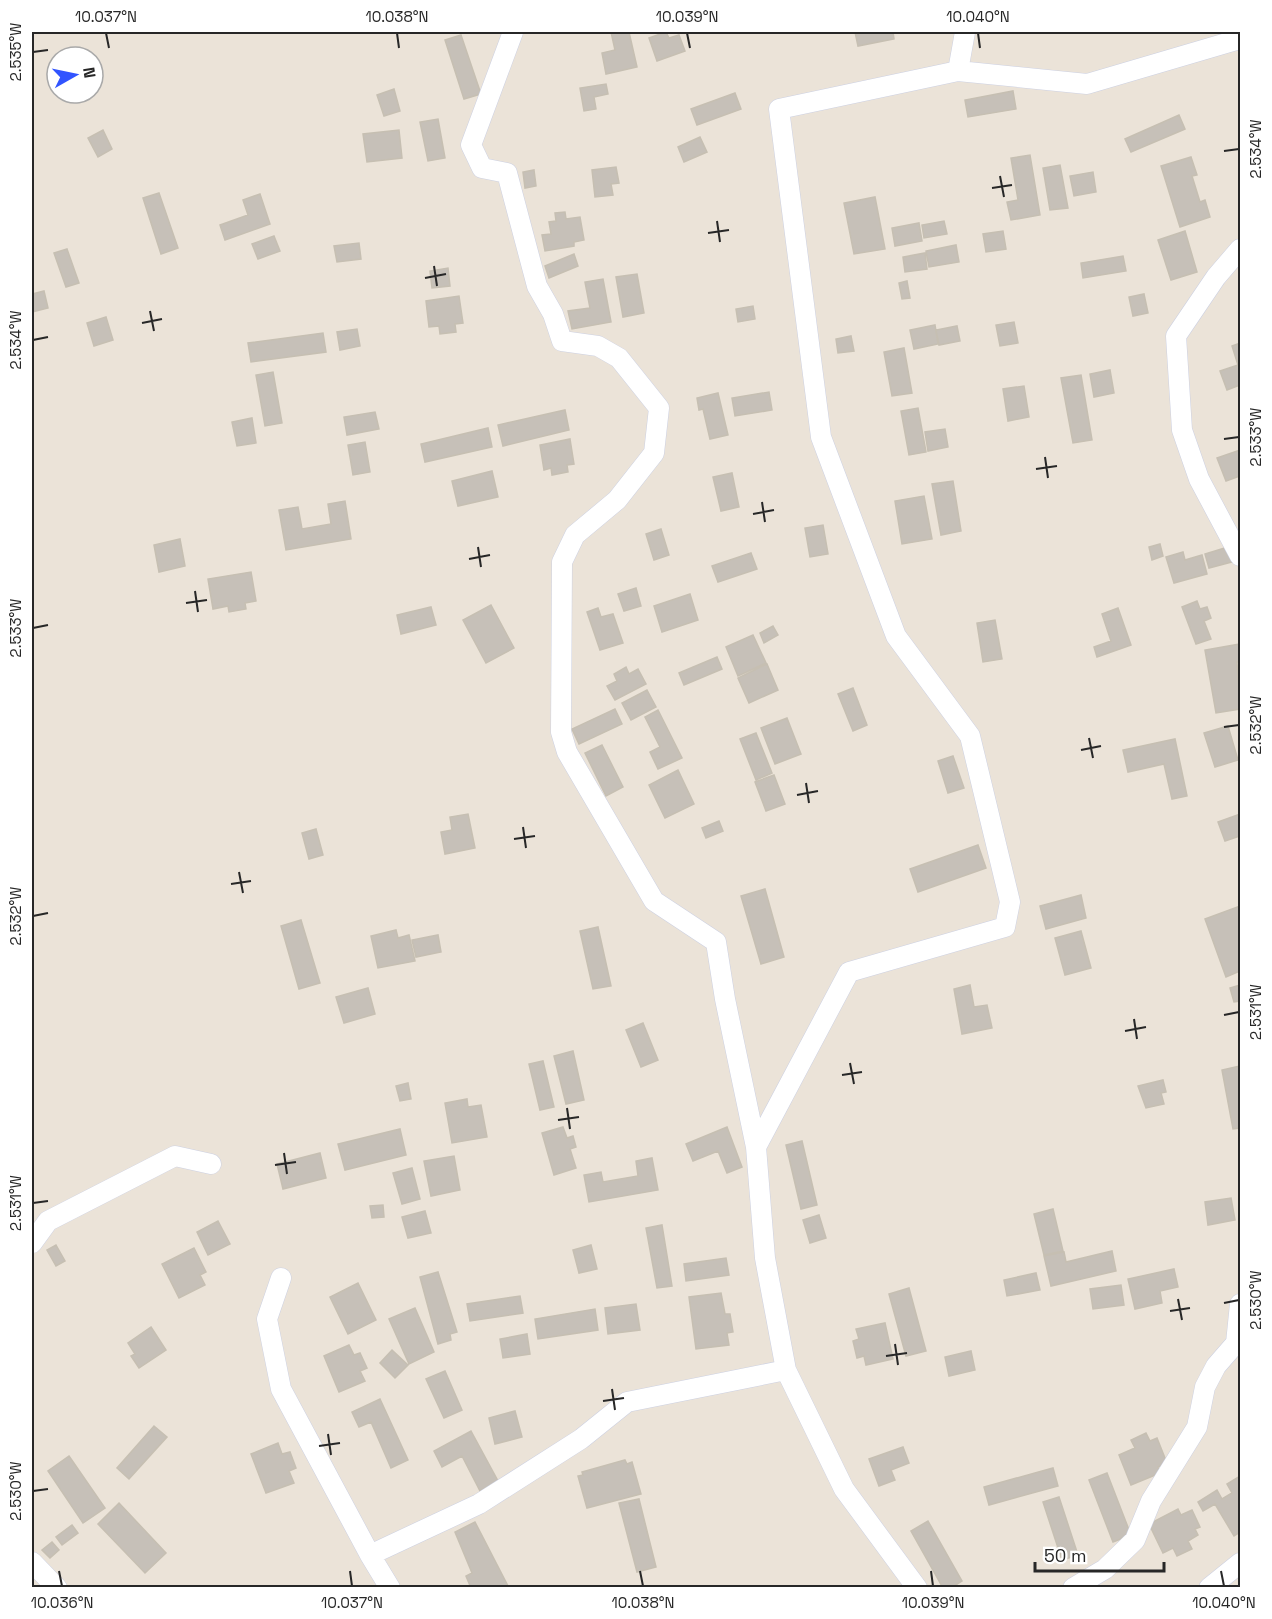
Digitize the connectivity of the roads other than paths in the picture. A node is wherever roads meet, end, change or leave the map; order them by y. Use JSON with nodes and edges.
{"nodes":[{"id":1,"x":513,"y":32,"type":"edge"},
{"id":2,"x":965,"y":32,"type":"edge"},
{"id":3,"x":1240,"y":39,"type":"edge"},
{"id":4,"x":958,"y":71,"type":"junction"},
{"id":5,"x":1240,"y":249,"type":"edge"},
{"id":6,"x":1240,"y":556,"type":"edge"},
{"id":7,"x":756,"y":1147,"type":"junction"},
{"id":8,"x":212,"y":1164,"type":"dead end"},
{"id":9,"x":32,"y":1243,"type":"edge"},
{"id":10,"x":281,"y":1278,"type":"dead end"},
{"id":11,"x":1240,"y":1304,"type":"edge"},
{"id":12,"x":786,"y":1370,"type":"junction"},
{"id":13,"x":370,"y":1555,"type":"junction"},
{"id":14,"x":32,"y":1562,"type":"edge"},
{"id":15,"x":1240,"y":1563,"type":"edge"},
{"id":16,"x":57,"y":1587,"type":"edge"},
{"id":17,"x":390,"y":1587,"type":"edge"},
{"id":18,"x":917,"y":1587,"type":"edge"},
{"id":19,"x":1073,"y":1587,"type":"edge"},
{"id":20,"x":1209,"y":1587,"type":"edge"}],
"edges":[{"from":1,"to":7,"type":"street"},
{"from":2,"to":4,"type":"street"},
{"from":3,"to":4,"type":"street"},
{"from":4,"to":7,"type":"street"},
{"from":5,"to":6,"type":"street"},
{"from":7,"to":12,"type":"street"},
{"from":8,"to":9,"type":"street"},
{"from":10,"to":13,"type":"street"},
{"from":11,"to":19,"type":"street"},
{"from":12,"to":13,"type":"street"},
{"from":12,"to":18,"type":"street"},
{"from":13,"to":17,"type":"street"},
{"from":14,"to":16,"type":"street"},
{"from":15,"to":20,"type":"street"}]}
